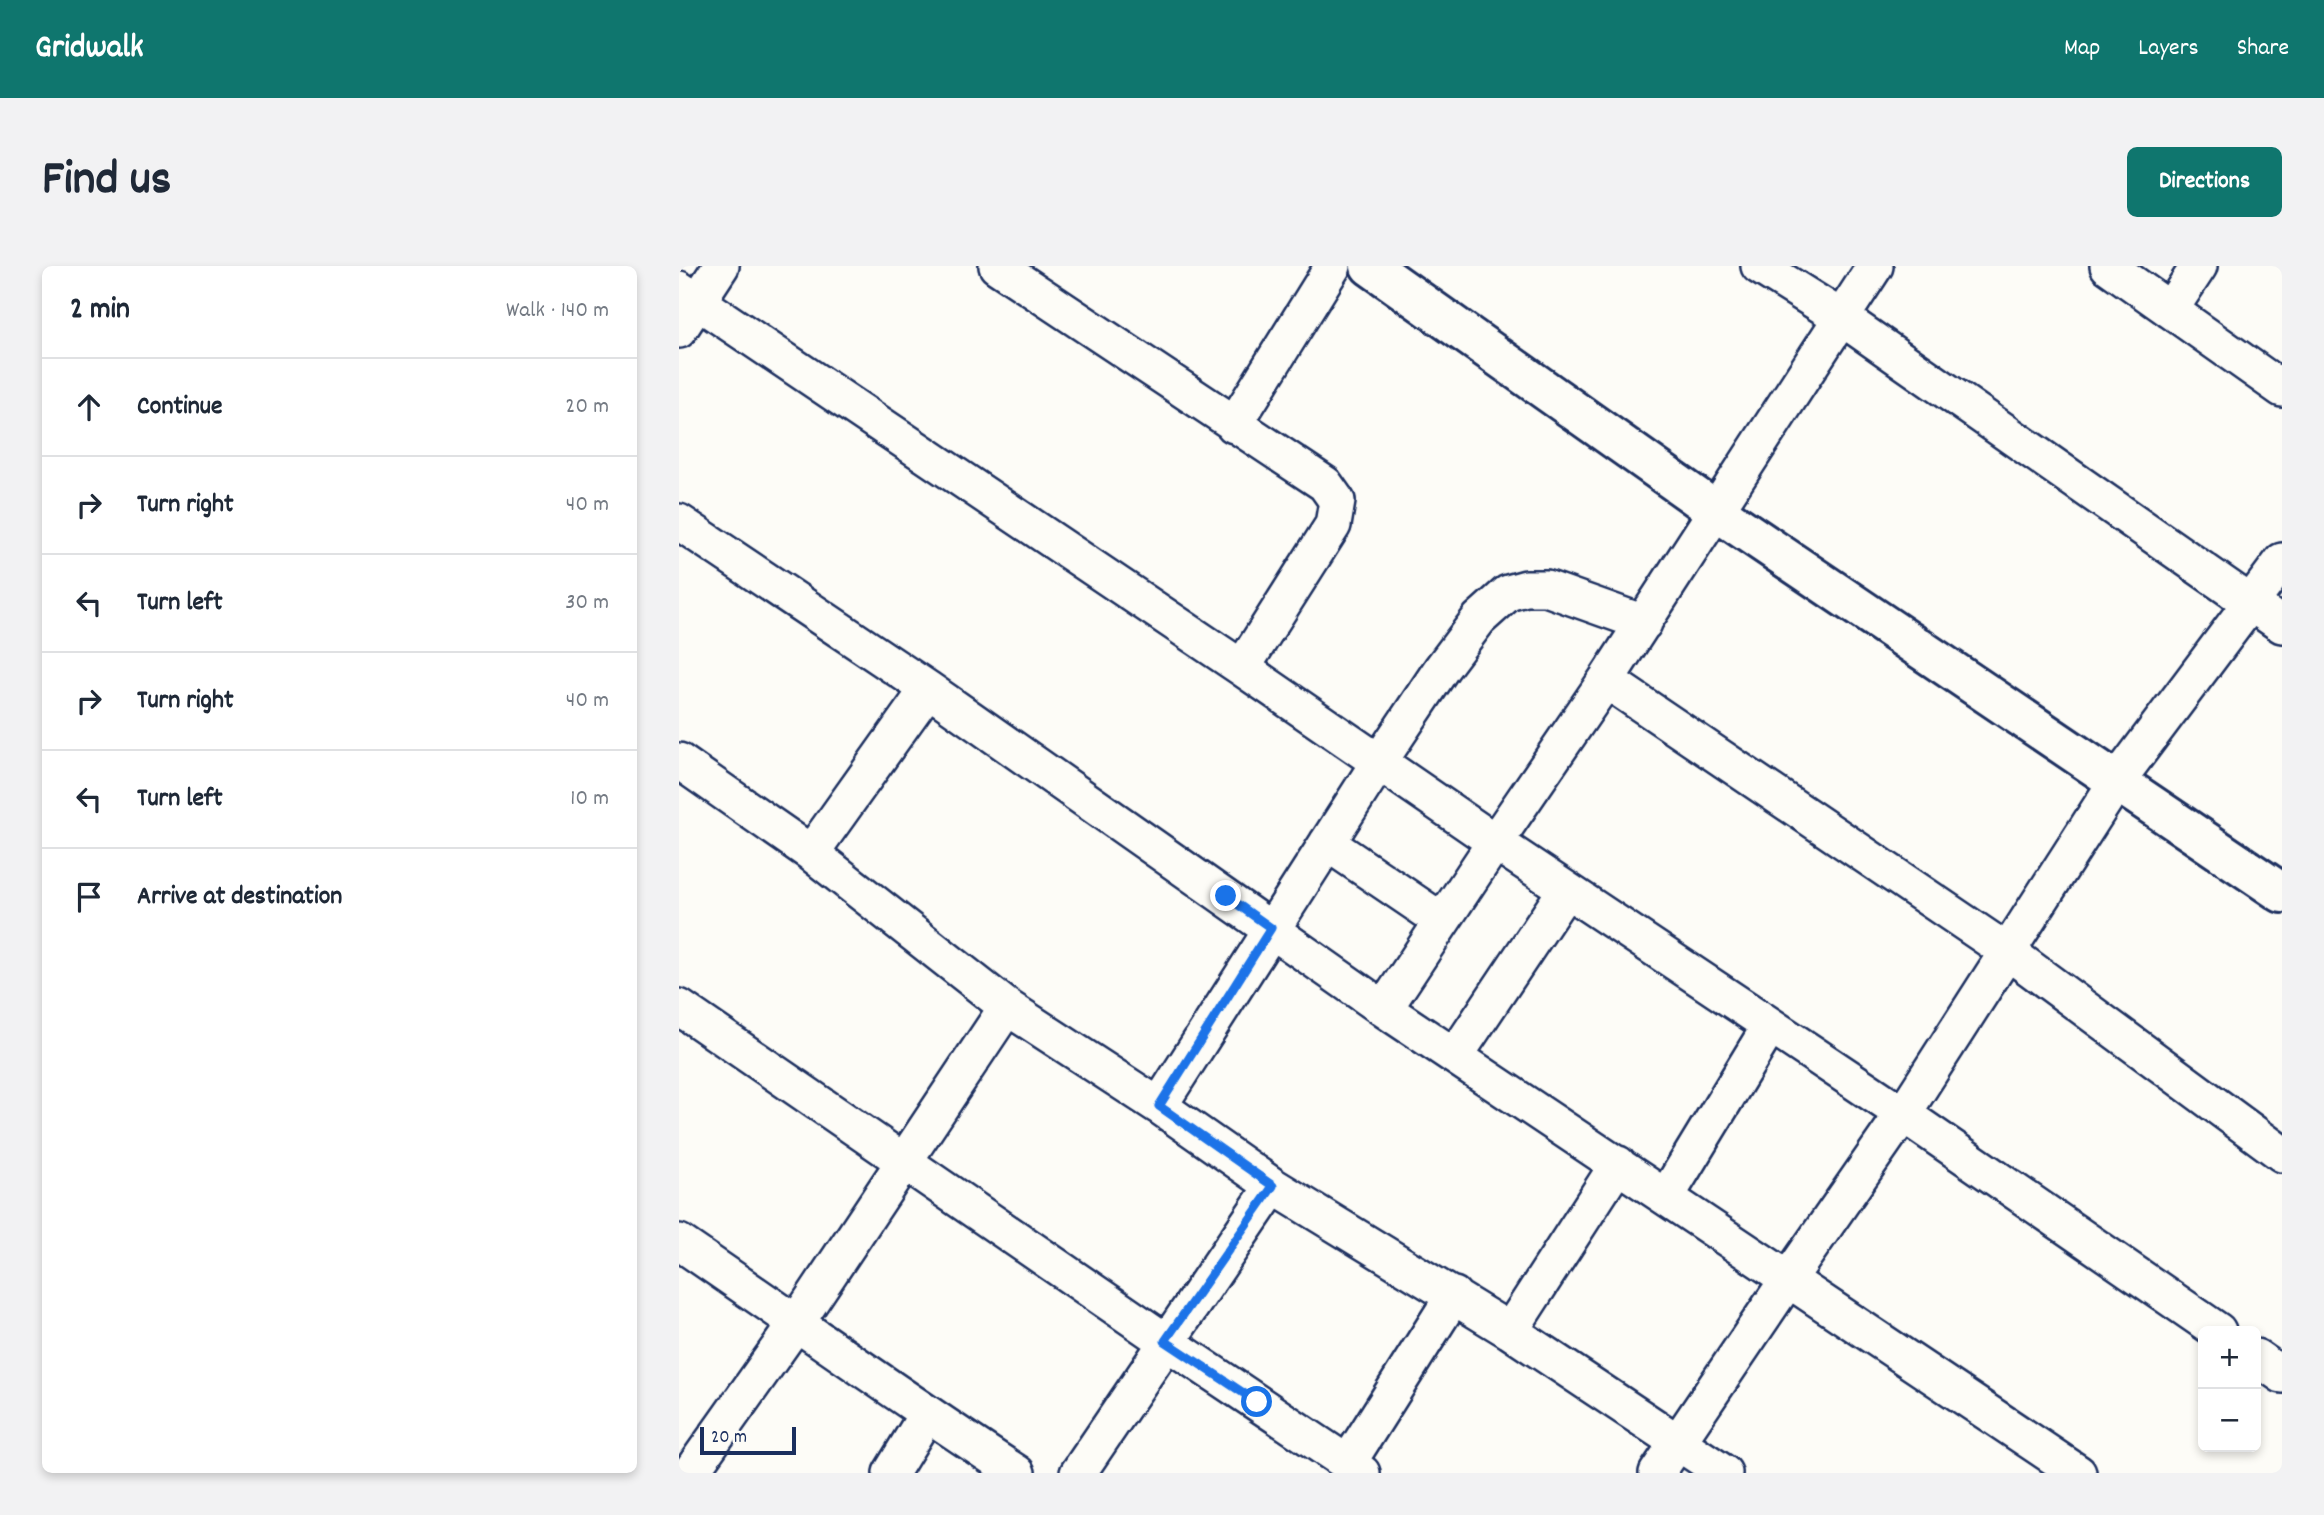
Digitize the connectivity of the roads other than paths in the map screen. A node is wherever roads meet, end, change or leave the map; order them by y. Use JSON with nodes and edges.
{"nodes":[{"id":1,"x":721,"y":266,"type":"edge"},
{"id":2,"x":997,"y":266,"type":"edge"},
{"id":3,"x":1333,"y":266,"type":"edge"},
{"id":4,"x":1370,"y":266,"type":"edge"},
{"id":5,"x":1759,"y":266,"type":"edge"},
{"id":6,"x":1875,"y":266,"type":"edge"},
{"id":7,"x":2108,"y":266,"type":"edge"},
{"id":8,"x":2200,"y":266,"type":"edge"},
{"id":9,"x":685,"y":307,"type":"edge"},
{"id":10,"x":2170,"y":310,"type":"junction"},
{"id":11,"x":1842,"y":318,"type":"junction"},
{"id":12,"x":2282,"y":389,"type":"edge"},
{"id":13,"x":1234,"y":425,"type":"junction"},
{"id":14,"x":1716,"y":511,"type":"junction"},
{"id":15,"x":679,"y":522,"type":"edge"},
{"id":16,"x":2282,"y":561,"type":"edge"},
{"id":17,"x":2251,"y":603,"type":"junction"},
{"id":18,"x":1644,"y":623,"type":"junction"},
{"id":19,"x":2282,"y":625,"type":"edge"},
{"id":20,"x":1242,"y":668,"type":"junction"},
{"id":21,"x":1606,"y":680,"type":"junction"},
{"id":22,"x":928,"y":689,"type":"junction"},
{"id":23,"x":679,"y":761,"type":"edge"},
{"id":24,"x":1379,"y":762,"type":"junction"},
{"id":25,"x":2117,"y":781,"type":"junction"},
{"id":26,"x":1495,"y":842,"type":"junction"},
{"id":27,"x":1327,"y":844,"type":"junction"},
{"id":28,"x":811,"y":853,"type":"junction"},
{"id":29,"x":1566,"y":890,"type":"junction"},
{"id":30,"x":2282,"y":893,"type":"edge"},
{"id":31,"x":1442,"y":921,"type":"junction"},
{"id":32,"x":1271,"y":928,"type":"junction"},
{"id":33,"x":2008,"y":952,"type":"junction"},
{"id":34,"x":679,"y":1007,"type":"edge"},
{"id":35,"x":1007,"y":1007,"type":"junction"},
{"id":36,"x":1384,"y":1009,"type":"junction"},
{"id":37,"x":1770,"y":1026,"type":"junction"},
{"id":38,"x":1455,"y":1056,"type":"junction"},
{"id":39,"x":1159,"y":1106,"type":"junction"},
{"id":40,"x":1903,"y":1114,"type":"junction"},
{"id":41,"x":2282,"y":1154,"type":"edge"},
{"id":42,"x":903,"y":1160,"type":"junction"},
{"id":43,"x":1618,"y":1164,"type":"junction"},
{"id":44,"x":1273,"y":1186,"type":"junction"},
{"id":45,"x":1666,"y":1197,"type":"junction"},
{"id":46,"x":679,"y":1242,"type":"edge"},
{"id":47,"x":1789,"y":1278,"type":"junction"},
{"id":48,"x":1454,"y":1295,"type":"junction"},
{"id":49,"x":797,"y":1322,"type":"junction"},
{"id":50,"x":2211,"y":1326,"type":"edge"},
{"id":51,"x":1510,"y":1331,"type":"junction"},
{"id":52,"x":1165,"y":1341,"type":"junction"},
{"id":53,"x":2261,"y":1360,"type":"edge"},
{"id":54,"x":2282,"y":1375,"type":"edge"},
{"id":55,"x":927,"y":1414,"type":"junction"},
{"id":56,"x":1679,"y":1443,"type":"junction"},
{"id":57,"x":1355,"y":1468,"type":"edge"},
{"id":58,"x":690,"y":1473,"type":"edge"},
{"id":59,"x":891,"y":1473,"type":"edge"},
{"id":60,"x":1017,"y":1473,"type":"edge"},
{"id":61,"x":1078,"y":1473,"type":"edge"},
{"id":62,"x":1657,"y":1473,"type":"edge"},
{"id":63,"x":1724,"y":1473,"type":"edge"},
{"id":64,"x":2078,"y":1473,"type":"edge"}],
"edges":[{"from":1,"to":9,"type":"street"},
{"from":2,"to":13,"type":"street"},
{"from":3,"to":13,"type":"street"},
{"from":4,"to":14,"type":"street"},
{"from":5,"to":11,"type":"street"},
{"from":6,"to":11,"type":"street"},
{"from":7,"to":10,"type":"street"},
{"from":8,"to":10,"type":"street"},
{"from":9,"to":20,"type":"street"},
{"from":10,"to":12,"type":"street"},
{"from":11,"to":14,"type":"street"},
{"from":11,"to":17,"type":"street"},
{"from":13,"to":20,"type":"street"},
{"from":14,"to":18,"type":"street"},
{"from":14,"to":25,"type":"street"},
{"from":15,"to":22,"type":"street"},
{"from":16,"to":17,"type":"street"},
{"from":17,"to":19,"type":"street"},
{"from":17,"to":25,"type":"street"},
{"from":18,"to":21,"type":"street"},
{"from":18,"to":24,"type":"street"},
{"from":20,"to":24,"type":"street"},
{"from":21,"to":26,"type":"street"},
{"from":21,"to":33,"type":"street"},
{"from":22,"to":28,"type":"street"},
{"from":22,"to":32,"type":"street"},
{"from":23,"to":28,"type":"street"},
{"from":24,"to":26,"type":"street"},
{"from":24,"to":27,"type":"street"},
{"from":25,"to":30,"type":"street"},
{"from":25,"to":33,"type":"street"},
{"from":26,"to":29,"type":"street"},
{"from":26,"to":31,"type":"street"},
{"from":27,"to":31,"type":"street"},
{"from":27,"to":32,"type":"street"},
{"from":28,"to":35,"type":"street"},
{"from":29,"to":37,"type":"street"},
{"from":29,"to":38,"type":"street"},
{"from":31,"to":36,"type":"street"},
{"from":32,"to":36,"type":"street"},
{"from":32,"to":39,"type":"street"},
{"from":33,"to":40,"type":"street"},
{"from":33,"to":41,"type":"street"},
{"from":34,"to":42,"type":"street"},
{"from":35,"to":39,"type":"street"},
{"from":35,"to":42,"type":"street"},
{"from":36,"to":38,"type":"street"},
{"from":37,"to":40,"type":"street"},
{"from":37,"to":45,"type":"street"},
{"from":38,"to":43,"type":"street"},
{"from":39,"to":44,"type":"street"},
{"from":40,"to":47,"type":"street"},
{"from":40,"to":50,"type":"street"},
{"from":42,"to":49,"type":"street"},
{"from":42,"to":52,"type":"street"},
{"from":43,"to":45,"type":"street"},
{"from":43,"to":51,"type":"street"},
{"from":44,"to":48,"type":"street"},
{"from":44,"to":52,"type":"street"},
{"from":45,"to":47,"type":"street"},
{"from":46,"to":49,"type":"street"},
{"from":47,"to":56,"type":"street"},
{"from":47,"to":64,"type":"street"},
{"from":48,"to":51,"type":"street"},
{"from":48,"to":57,"type":"street"},
{"from":49,"to":55,"type":"street"},
{"from":49,"to":58,"type":"street"},
{"from":51,"to":56,"type":"street"},
{"from":52,"to":57,"type":"street"},
{"from":52,"to":61,"type":"street"},
{"from":53,"to":54,"type":"street"},
{"from":55,"to":59,"type":"street"},
{"from":55,"to":60,"type":"street"},
{"from":56,"to":62,"type":"street"},
{"from":56,"to":63,"type":"street"}]}
